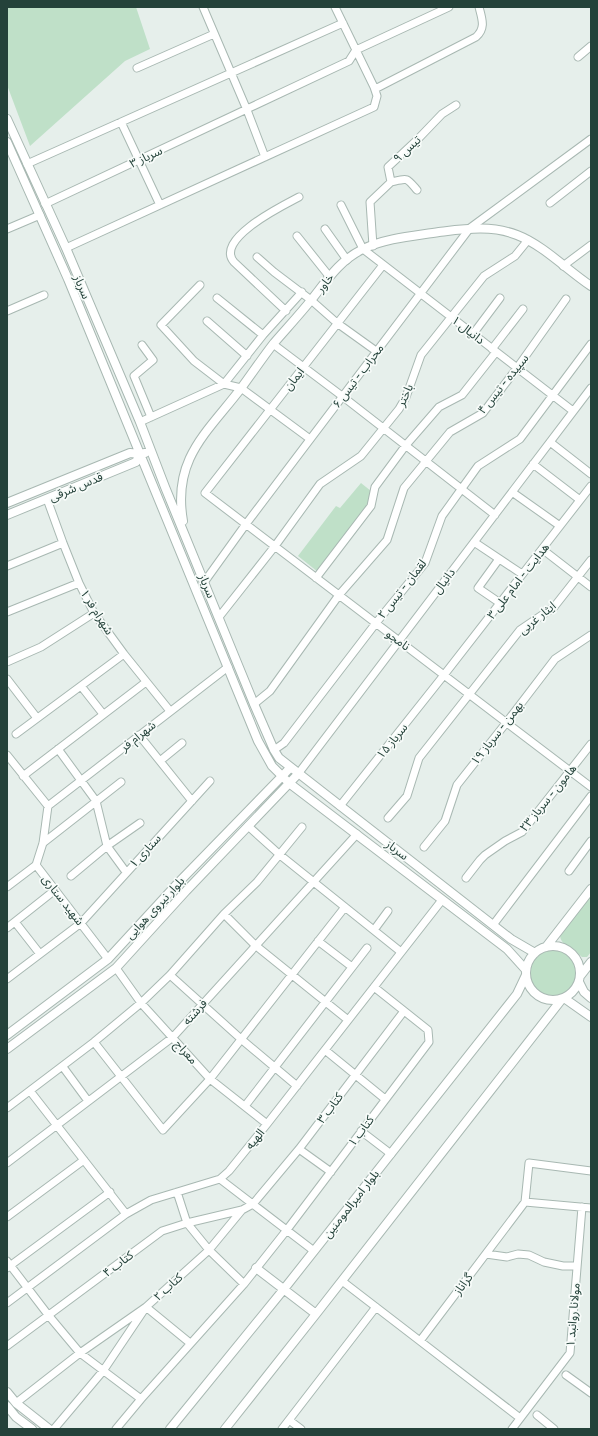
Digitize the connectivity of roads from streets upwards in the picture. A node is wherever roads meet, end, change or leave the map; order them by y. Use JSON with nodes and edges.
{"nodes":[{"id":1,"x":202,"y":7,"type":"edge"},
{"id":2,"x":335,"y":7,"type":"edge"},
{"id":3,"x":449,"y":7,"type":"edge"},
{"id":4,"x":479,"y":7,"type":"edge"},
{"id":5,"x":343,"y":23,"type":"junction"},
{"id":6,"x":214,"y":34,"type":"junction"},
{"id":7,"x":591,"y":46,"type":"edge"},
{"id":8,"x":356,"y":50,"type":"junction"},
{"id":9,"x":578,"y":57,"type":"dead end"},
{"id":10,"x":137,"y":68,"type":"dead end"},
{"id":11,"x":231,"y":73,"type":"junction"},
{"id":12,"x":375,"y":89,"type":"junction"},
{"id":13,"x":456,"y":105,"type":"dead end"},
{"id":14,"x":247,"y":110,"type":"junction"},
{"id":15,"x":7,"y":119,"type":"edge"},
{"id":16,"x":121,"y":122,"type":"junction"},
{"id":17,"x":591,"y":139,"type":"edge"},
{"id":18,"x":7,"y":142,"type":"edge"},
{"id":19,"x":22,"y":152,"type":"junction"},
{"id":20,"x":13,"y":155,"type":"junction"},
{"id":21,"x":265,"y":157,"type":"junction"},
{"id":22,"x":139,"y":160,"type":"junction"},
{"id":23,"x":27,"y":164,"type":"junction"},
{"id":24,"x":591,"y":171,"type":"edge"},
{"id":25,"x":391,"y":182,"type":"junction"},
{"id":26,"x":418,"y":190,"type":"dead end"},
{"id":27,"x":299,"y":197,"type":"dead end"},
{"id":28,"x":550,"y":203,"type":"dead end"},
{"id":29,"x":45,"y":204,"type":"junction"},
{"id":30,"x":160,"y":205,"type":"junction"},
{"id":31,"x":341,"y":205,"type":"dead end"},
{"id":32,"x":40,"y":215,"type":"junction"},
{"id":33,"x":470,"y":228,"type":"junction"},
{"id":34,"x":7,"y":229,"type":"edge"},
{"id":35,"x":325,"y":229,"type":"dead end"},
{"id":36,"x":297,"y":236,"type":"dead end"},
{"id":37,"x":528,"y":240,"type":"junction"},
{"id":38,"x":591,"y":245,"type":"edge"},
{"id":39,"x":373,"y":246,"type":"junction"},
{"id":40,"x":66,"y":248,"type":"junction"},
{"id":41,"x":363,"y":250,"type":"junction"},
{"id":42,"x":257,"y":257,"type":"dead end"},
{"id":43,"x":347,"y":260,"type":"junction"},
{"id":44,"x":383,"y":265,"type":"junction"},
{"id":45,"x":563,"y":266,"type":"junction"},
{"id":46,"x":78,"y":276,"type":"junction"},
{"id":47,"x":329,"y":276,"type":"junction"},
{"id":48,"x":68,"y":279,"type":"junction"},
{"id":49,"x":200,"y":285,"type":"dead end"},
{"id":50,"x":591,"y":286,"type":"edge"},
{"id":51,"x":302,"y":292,"type":"junction"},
{"id":52,"x":420,"y":293,"type":"junction"},
{"id":53,"x":44,"y":295,"type":"dead end"},
{"id":54,"x":217,"y":298,"type":"dead end"},
{"id":55,"x":500,"y":298,"type":"dead end"},
{"id":56,"x":566,"y":299,"type":"dead end"},
{"id":57,"x":311,"y":300,"type":"junction"},
{"id":58,"x":523,"y":310,"type":"dead end"},
{"id":59,"x":286,"y":311,"type":"junction"},
{"id":60,"x":7,"y":312,"type":"edge"},
{"id":61,"x":451,"y":317,"type":"junction"},
{"id":62,"x":207,"y":321,"type":"dead end"},
{"id":63,"x":337,"y":323,"type":"junction"},
{"id":64,"x":473,"y":334,"type":"junction"},
{"id":65,"x":263,"y":335,"type":"junction"},
{"id":66,"x":273,"y":344,"type":"junction"},
{"id":67,"x":591,"y":344,"type":"edge"},
{"id":68,"x":142,"y":345,"type":"dead end"},
{"id":69,"x":376,"y":351,"type":"junction"},
{"id":70,"x":494,"y":351,"type":"junction"},
{"id":71,"x":247,"y":356,"type":"junction"},
{"id":72,"x":303,"y":367,"type":"junction"},
{"id":73,"x":517,"y":368,"type":"junction"},
{"id":74,"x":224,"y":384,"type":"junction"},
{"id":75,"x":241,"y":388,"type":"junction"},
{"id":76,"x":591,"y":388,"type":"edge"},
{"id":77,"x":342,"y":396,"type":"junction"},
{"id":78,"x":553,"y":396,"type":"junction"},
{"id":79,"x":270,"y":410,"type":"junction"},
{"id":80,"x":573,"y":411,"type":"junction"},
{"id":81,"x":151,"y":418,"type":"junction"},
{"id":82,"x":140,"y":422,"type":"junction"},
{"id":83,"x":384,"y":428,"type":"junction"},
{"id":84,"x":310,"y":439,"type":"junction"},
{"id":85,"x":550,"y":442,"type":"junction"},
{"id":86,"x":406,"y":445,"type":"junction"},
{"id":87,"x":151,"y":451,"type":"junction"},
{"id":88,"x":140,"y":454,"type":"junction"},
{"id":89,"x":426,"y":461,"type":"junction"},
{"id":90,"x":533,"y":464,"type":"junction"},
{"id":91,"x":591,"y":474,"type":"edge"},
{"id":92,"x":182,"y":484,"type":"junction"},
{"id":93,"x":591,"y":486,"type":"edge"},
{"id":94,"x":165,"y":487,"type":"junction"},
{"id":95,"x":462,"y":489,"type":"junction"},
{"id":96,"x":512,"y":492,"type":"junction"},
{"id":97,"x":205,"y":493,"type":"joint"},
{"id":98,"x":47,"y":499,"type":"junction"},
{"id":99,"x":580,"y":500,"type":"junction"},
{"id":100,"x":7,"y":503,"type":"edge"},
{"id":101,"x":7,"y":515,"type":"edge"},
{"id":102,"x":495,"y":515,"type":"junction"},
{"id":103,"x":246,"y":524,"type":"junction"},
{"id":104,"x":560,"y":526,"type":"junction"},
{"id":105,"x":185,"y":534,"type":"junction"},
{"id":106,"x":474,"y":542,"type":"junction"},
{"id":107,"x":63,"y":543,"type":"junction"},
{"id":108,"x":275,"y":546,"type":"junction"},
{"id":109,"x":542,"y":549,"type":"junction"},
{"id":110,"x":499,"y":559,"type":"junction"},
{"id":111,"x":591,"y":560,"type":"edge"},
{"id":112,"x":7,"y":566,"type":"edge"},
{"id":113,"x":522,"y":574,"type":"junction"},
{"id":114,"x":578,"y":577,"type":"junction"},
{"id":115,"x":316,"y":578,"type":"junction"},
{"id":116,"x":205,"y":581,"type":"junction"},
{"id":117,"x":79,"y":583,"type":"junction"},
{"id":118,"x":591,"y":587,"type":"edge"},
{"id":119,"x":339,"y":595,"type":"junction"},
{"id":120,"x":500,"y":603,"type":"junction"},
{"id":121,"x":7,"y":612,"type":"edge"},
{"id":122,"x":94,"y":613,"type":"junction"},
{"id":123,"x":219,"y":617,"type":"junction"},
{"id":124,"x":376,"y":623,"type":"junction"},
{"id":125,"x":591,"y":635,"type":"edge"},
{"id":126,"x":399,"y":641,"type":"junction"},
{"id":127,"x":124,"y":654,"type":"junction"},
{"id":128,"x":7,"y":662,"type":"edge"},
{"id":129,"x":238,"y":663,"type":"junction"},
{"id":130,"x":228,"y":667,"type":"junction"},
{"id":131,"x":444,"y":675,"type":"junction"},
{"id":132,"x":146,"y":682,"type":"junction"},
{"id":133,"x":8,"y":684,"type":"edge"},
{"id":134,"x":81,"y":686,"type":"junction"},
{"id":135,"x":470,"y":695,"type":"junction"},
{"id":136,"x":254,"y":704,"type":"junction"},
{"id":137,"x":170,"y":711,"type":"junction"},
{"id":138,"x":103,"y":714,"type":"junction"},
{"id":139,"x":37,"y":718,"type":"junction"},
{"id":140,"x":506,"y":723,"type":"junction"},
{"id":141,"x":16,"y":734,"type":"dead end"},
{"id":142,"x":139,"y":736,"type":"junction"},
{"id":143,"x":182,"y":744,"type":"dead end"},
{"id":144,"x":591,"y":744,"type":"edge"},
{"id":145,"x":58,"y":749,"type":"junction"},
{"id":146,"x":274,"y":750,"type":"junction"},
{"id":147,"x":7,"y":755,"type":"edge"},
{"id":148,"x":160,"y":761,"type":"junction"},
{"id":149,"x":290,"y":768,"type":"junction"},
{"id":150,"x":570,"y":772,"type":"junction"},
{"id":151,"x":298,"y":774,"type":"junction"},
{"id":152,"x":23,"y":776,"type":"junction"},
{"id":153,"x":282,"y":777,"type":"junction"},
{"id":154,"x":81,"y":780,"type":"junction"},
{"id":155,"x":210,"y":781,"type":"dead end"},
{"id":156,"x":121,"y":782,"type":"dead end"},
{"id":157,"x":289,"y":783,"type":"junction"},
{"id":158,"x":591,"y":788,"type":"edge"},
{"id":159,"x":591,"y":796,"type":"edge"},
{"id":160,"x":96,"y":801,"type":"junction"},
{"id":161,"x":192,"y":801,"type":"junction"},
{"id":162,"x":48,"y":806,"type":"junction"},
{"id":163,"x":340,"y":806,"type":"junction"},
{"id":164,"x":388,"y":818,"type":"dead end"},
{"id":165,"x":140,"y":823,"type":"dead end"},
{"id":166,"x":248,"y":826,"type":"junction"},
{"id":167,"x":302,"y":827,"type":"dead end"},
{"id":168,"x":357,"y":834,"type":"junction"},
{"id":169,"x":591,"y":841,"type":"edge"},
{"id":170,"x":43,"y":843,"type":"junction"},
{"id":171,"x":107,"y":846,"type":"junction"},
{"id":172,"x":424,"y":848,"type":"dead end"},
{"id":173,"x":280,"y":855,"type":"junction"},
{"id":174,"x":36,"y":865,"type":"junction"},
{"id":175,"x":569,"y":871,"type":"dead end"},
{"id":176,"x":126,"y":872,"type":"junction"},
{"id":177,"x":71,"y":876,"type":"dead end"},
{"id":178,"x":466,"y":878,"type":"dead end"},
{"id":179,"x":313,"y":882,"type":"junction"},
{"id":180,"x":178,"y":883,"type":"junction"},
{"id":181,"x":7,"y":887,"type":"edge"},
{"id":182,"x":591,"y":889,"type":"edge"},
{"id":183,"x":55,"y":890,"type":"junction"},
{"id":184,"x":449,"y":890,"type":"junction"},
{"id":185,"x":186,"y":891,"type":"junction"},
{"id":186,"x":442,"y":900,"type":"junction"},
{"id":187,"x":345,"y":907,"type":"junction"},
{"id":188,"x":388,"y":910,"type":"dead end"},
{"id":189,"x":224,"y":914,"type":"junction"},
{"id":190,"x":15,"y":922,"type":"junction"},
{"id":191,"x":81,"y":922,"type":"junction"},
{"id":192,"x":493,"y":925,"type":"junction"},
{"id":193,"x":7,"y":928,"type":"edge"},
{"id":194,"x":374,"y":930,"type":"junction"},
{"id":195,"x":318,"y":941,"type":"junction"},
{"id":196,"x":255,"y":945,"type":"junction"},
{"id":197,"x":546,"y":947,"type":"junction"},
{"id":198,"x":367,"y":948,"type":"dead end"},
{"id":199,"x":401,"y":952,"type":"junction"},
{"id":200,"x":535,"y":953,"type":"junction"},
{"id":201,"x":40,"y":954,"type":"junction"},
{"id":202,"x":108,"y":959,"type":"junction"},
{"id":203,"x":591,"y":962,"type":"edge"},
{"id":204,"x":352,"y":967,"type":"junction"},
{"id":205,"x":116,"y":968,"type":"junction"},
{"id":206,"x":526,"y":972,"type":"junction"},
{"id":207,"x":292,"y":974,"type":"junction"},
{"id":208,"x":170,"y":975,"type":"junction"},
{"id":209,"x":580,"y":978,"type":"junction"},
{"id":210,"x":7,"y":980,"type":"edge"},
{"id":211,"x":374,"y":987,"type":"junction"},
{"id":212,"x":591,"y":998,"type":"edge"},
{"id":213,"x":563,"y":999,"type":"junction"},
{"id":214,"x":326,"y":1002,"type":"junction"},
{"id":215,"x":141,"y":1003,"type":"junction"},
{"id":216,"x":202,"y":1004,"type":"junction"},
{"id":217,"x":404,"y":1011,"type":"junction"},
{"id":218,"x":591,"y":1017,"type":"edge"},
{"id":219,"x":348,"y":1020,"type":"junction"},
{"id":220,"x":7,"y":1035,"type":"edge"},
{"id":221,"x":173,"y":1037,"type":"junction"},
{"id":222,"x":241,"y":1039,"type":"junction"},
{"id":223,"x":94,"y":1042,"type":"junction"},
{"id":224,"x":7,"y":1049,"type":"edge"},
{"id":225,"x":325,"y":1050,"type":"junction"},
{"id":226,"x":63,"y":1067,"type":"junction"},
{"id":227,"x":275,"y":1067,"type":"junction"},
{"id":228,"x":356,"y":1074,"type":"junction"},
{"id":229,"x":121,"y":1077,"type":"junction"},
{"id":230,"x":210,"y":1079,"type":"junction"},
{"id":231,"x":297,"y":1086,"type":"junction"},
{"id":232,"x":30,"y":1091,"type":"junction"},
{"id":233,"x":385,"y":1099,"type":"junction"},
{"id":234,"x":88,"y":1101,"type":"junction"},
{"id":235,"x":245,"y":1106,"type":"junction"},
{"id":236,"x":7,"y":1108,"type":"edge"},
{"id":237,"x":267,"y":1124,"type":"junction"},
{"id":238,"x":56,"y":1125,"type":"junction"},
{"id":239,"x":361,"y":1131,"type":"junction"},
{"id":240,"x":299,"y":1149,"type":"junction"},
{"id":241,"x":391,"y":1154,"type":"junction"},
{"id":242,"x":84,"y":1160,"type":"junction"},
{"id":243,"x":7,"y":1163,"type":"edge"},
{"id":244,"x":591,"y":1171,"type":"edge"},
{"id":245,"x":330,"y":1172,"type":"junction"},
{"id":246,"x":220,"y":1179,"type":"junction"},
{"id":247,"x":110,"y":1192,"type":"junction"},
{"id":248,"x":177,"y":1192,"type":"junction"},
{"id":249,"x":525,"y":1202,"type":"junction"},
{"id":250,"x":253,"y":1204,"type":"junction"},
{"id":251,"x":582,"y":1207,"type":"junction"},
{"id":252,"x":591,"y":1208,"type":"edge"},
{"id":253,"x":242,"y":1210,"type":"junction"},
{"id":254,"x":126,"y":1214,"type":"junction"},
{"id":255,"x":7,"y":1217,"type":"edge"},
{"id":256,"x":187,"y":1223,"type":"junction"},
{"id":257,"x":286,"y":1231,"type":"junction"},
{"id":258,"x":208,"y":1250,"type":"junction"},
{"id":259,"x":314,"y":1251,"type":"junction"},
{"id":260,"x":486,"y":1254,"type":"junction"},
{"id":261,"x":8,"y":1265,"type":"edge"},
{"id":262,"x":577,"y":1266,"type":"junction"},
{"id":263,"x":256,"y":1268,"type":"junction"},
{"id":264,"x":342,"y":1281,"type":"junction"},
{"id":265,"x":244,"y":1284,"type":"junction"},
{"id":266,"x":27,"y":1287,"type":"junction"},
{"id":267,"x":284,"y":1289,"type":"junction"},
{"id":268,"x":7,"y":1303,"type":"edge"},
{"id":269,"x":146,"y":1307,"type":"junction"},
{"id":270,"x":376,"y":1307,"type":"junction"},
{"id":271,"x":316,"y":1314,"type":"junction"},
{"id":272,"x":49,"y":1316,"type":"junction"},
{"id":273,"x":420,"y":1341,"type":"junction"},
{"id":274,"x":190,"y":1342,"type":"junction"},
{"id":275,"x":7,"y":1346,"type":"edge"},
{"id":276,"x":80,"y":1353,"type":"junction"},
{"id":277,"x":103,"y":1371,"type":"junction"},
{"id":278,"x":566,"y":1375,"type":"dead end"},
{"id":279,"x":7,"y":1392,"type":"edge"},
{"id":280,"x":591,"y":1393,"type":"edge"},
{"id":281,"x":141,"y":1399,"type":"junction"},
{"id":282,"x":16,"y":1403,"type":"junction"},
{"id":283,"x":7,"y":1406,"type":"edge"},
{"id":284,"x":536,"y":1416,"type":"dead end"},
{"id":285,"x":520,"y":1418,"type":"junction"},
{"id":286,"x":289,"y":1420,"type":"junction"},
{"id":287,"x":32,"y":1429,"type":"edge"},
{"id":288,"x":49,"y":1429,"type":"edge"},
{"id":289,"x":54,"y":1429,"type":"edge"},
{"id":290,"x":116,"y":1429,"type":"edge"},
{"id":291,"x":170,"y":1429,"type":"edge"},
{"id":292,"x":225,"y":1429,"type":"edge"},
{"id":293,"x":282,"y":1429,"type":"edge"},
{"id":294,"x":301,"y":1429,"type":"edge"},
{"id":295,"x":512,"y":1429,"type":"edge"},
{"id":296,"x":554,"y":1429,"type":"edge"}],
"edges":[{"from":1,"to":6,"type":"street"},
{"from":2,"to":5,"type":"street"},
{"from":3,"to":8,"type":"street"},
{"from":4,"to":12,"type":"street"},
{"from":5,"to":8,"type":"street"},
{"from":5,"to":11,"type":"street"},
{"from":6,"to":10,"type":"street"},
{"from":6,"to":11,"type":"street"},
{"from":7,"to":9,"type":"street"},
{"from":8,"to":12,"type":"street"},
{"from":8,"to":14,"type":"street","name":"سرباز ۳"},
{"from":11,"to":14,"type":"street"},
{"from":11,"to":16,"type":"street"},
{"from":12,"to":21,"type":"street"},
{"from":13,"to":25,"type":"street","name":"تیس ۹"},
{"from":14,"to":21,"type":"street"},
{"from":14,"to":22,"type":"street","name":"سرباز ۳"},
{"from":15,"to":19,"type":"street","name":"سرباز"},
{"from":16,"to":22,"type":"street"},
{"from":16,"to":23,"type":"street"},
{"from":17,"to":33,"type":"street","name":"محراب - تیس ۶"},
{"from":18,"to":20,"type":"street","name":"سرباز"},
{"from":19,"to":20,"type":"street"},
{"from":19,"to":23,"type":"street","name":"سرباز"},
{"from":20,"to":32,"type":"street","name":"سرباز"},
{"from":21,"to":30,"type":"street"},
{"from":22,"to":29,"type":"street","name":"سرباز ۳"},
{"from":22,"to":30,"type":"street"},
{"from":23,"to":29,"type":"street","name":"سرباز"},
{"from":24,"to":28,"type":"street"},
{"from":25,"to":26,"type":"street"},
{"from":25,"to":39,"type":"street"},
{"from":27,"to":59,"type":"street"},
{"from":29,"to":40,"type":"street","name":"سرباز"},
{"from":30,"to":40,"type":"street"},
{"from":31,"to":41,"type":"street"},
{"from":32,"to":34,"type":"street"},
{"from":32,"to":48,"type":"street","name":"سرباز"},
{"from":33,"to":37,"type":"street","name":"خاور"},
{"from":33,"to":39,"type":"street","name":"خاور"},
{"from":33,"to":52,"type":"street","name":"محراب - تیس ۶"},
{"from":35,"to":43,"type":"street"},
{"from":36,"to":47,"type":"street"},
{"from":37,"to":45,"type":"street","name":"خاور"},
{"from":37,"to":61,"type":"street","name":"باختر"},
{"from":38,"to":45,"type":"street"},
{"from":39,"to":41,"type":"street","name":"خاور"},
{"from":40,"to":46,"type":"street","name":"سرباز"},
{"from":41,"to":43,"type":"street","name":"خاور"},
{"from":41,"to":44,"type":"street","name":"دانیال ۱"},
{"from":42,"to":51,"type":"street"},
{"from":43,"to":47,"type":"street","name":"خاور"},
{"from":44,"to":52,"type":"street","name":"دانیال ۱"},
{"from":44,"to":63,"type":"street","name":"ایمان"},
{"from":45,"to":50,"type":"street","name":"خاور"},
{"from":46,"to":48,"type":"street"},
{"from":46,"to":82,"type":"street","name":"سرباز"},
{"from":47,"to":57,"type":"street","name":"خاور"},
{"from":48,"to":88,"type":"street","name":"سرباز"},
{"from":49,"to":74,"type":"street"},
{"from":51,"to":57,"type":"street"},
{"from":51,"to":59,"type":"street"},
{"from":52,"to":61,"type":"street","name":"دانیال ۱"},
{"from":52,"to":69,"type":"street","name":"محراب - تیس ۶"},
{"from":53,"to":60,"type":"street"},
{"from":54,"to":65,"type":"street"},
{"from":55,"to":64,"type":"street"},
{"from":56,"to":73,"type":"street","name":"سپیده - تیس ۴"},
{"from":57,"to":63,"type":"street"},
{"from":57,"to":66,"type":"street","name":"خاور"},
{"from":58,"to":70,"type":"street"},
{"from":59,"to":65,"type":"street"},
{"from":61,"to":64,"type":"street","name":"دانیال ۱"},
{"from":61,"to":83,"type":"street","name":"باختر"},
{"from":62,"to":71,"type":"street"},
{"from":63,"to":69,"type":"street"},
{"from":63,"to":72,"type":"street","name":"ایمان"},
{"from":64,"to":70,"type":"street","name":"دانیال ۱"},
{"from":65,"to":71,"type":"street"},
{"from":66,"to":72,"type":"street"},
{"from":66,"to":75,"type":"street","name":"خاور"},
{"from":67,"to":78,"type":"street","name":"لقمان - تیس ۲"},
{"from":68,"to":81,"type":"street"},
{"from":69,"to":77,"type":"street","name":"محراب - تیس ۶"},
{"from":70,"to":73,"type":"street","name":"دانیال ۱"},
{"from":70,"to":86,"type":"street"},
{"from":71,"to":74,"type":"street"},
{"from":72,"to":77,"type":"street"},
{"from":72,"to":79,"type":"street","name":"ایمان"},
{"from":73,"to":78,"type":"street","name":"دانیال ۱"},
{"from":73,"to":89,"type":"street","name":"سپیده - تیس ۴"},
{"from":74,"to":75,"type":"street"},
{"from":74,"to":81,"type":"street"},
{"from":75,"to":79,"type":"street"},
{"from":75,"to":92,"type":"street","name":"خاور"},
{"from":76,"to":80,"type":"street","name":"دانیال"},
{"from":77,"to":83,"type":"street"},
{"from":77,"to":84,"type":"street","name":"محراب - تیس ۶"},
{"from":78,"to":80,"type":"street","name":"دانیال ۱"},
{"from":78,"to":95,"type":"street","name":"لقمان - تیس ۲"},
{"from":79,"to":84,"type":"street"},
{"from":79,"to":97,"type":"street","name":"ایمان"},
{"from":80,"to":85,"type":"street","name":"دانیال"},
{"from":81,"to":82,"type":"street"},
{"from":82,"to":87,"type":"street","name":"سرباز"},
{"from":83,"to":86,"type":"street"},
{"from":83,"to":108,"type":"street","name":"باختر"},
{"from":84,"to":103,"type":"street","name":"محراب - تیس ۶"},
{"from":85,"to":90,"type":"street","name":"دانیال"},
{"from":85,"to":91,"type":"street"},
{"from":86,"to":89,"type":"street"},
{"from":86,"to":115,"type":"street"},
{"from":87,"to":88,"type":"street"},
{"from":87,"to":94,"type":"street","name":"سرباز"},
{"from":88,"to":98,"type":"street","name":"قدس شرقی"},
{"from":88,"to":100,"type":"street"},
{"from":88,"to":130,"type":"street","name":"سرباز"},
{"from":89,"to":95,"type":"street"},
{"from":89,"to":119,"type":"street","name":"سپیده - تیس ۴"},
{"from":90,"to":96,"type":"street","name":"دانیال"},
{"from":90,"to":99,"type":"street"},
{"from":92,"to":94,"type":"street"},
{"from":92,"to":105,"type":"street","name":"خاور"},
{"from":93,"to":99,"type":"street","name":"هدایت - امام علی ۳"},
{"from":94,"to":105,"type":"street","name":"سرباز"},
{"from":95,"to":102,"type":"street"},
{"from":95,"to":124,"type":"street","name":"لقمان - تیس ۲"},
{"from":96,"to":102,"type":"street","name":"دانیال"},
{"from":96,"to":104,"type":"street"},
{"from":97,"to":103,"type":"street","name":"نامجو"},
{"from":98,"to":101,"type":"street","name":"قدس شرقی"},
{"from":98,"to":107,"type":"street","name":"شهرام فر ۱"},
{"from":99,"to":104,"type":"street","name":"هدایت - امام علی ۳"},
{"from":102,"to":106,"type":"street","name":"دانیال"},
{"from":103,"to":108,"type":"street","name":"نامجو"},
{"from":103,"to":116,"type":"street","name":"محراب - تیس ۶"},
{"from":104,"to":109,"type":"street","name":"هدایت - امام علی ۳"},
{"from":105,"to":116,"type":"street","name":"سرباز"},
{"from":106,"to":110,"type":"street"},
{"from":106,"to":126,"type":"street","name":"دانیال"},
{"from":107,"to":112,"type":"street"},
{"from":107,"to":117,"type":"street","name":"شهرام فر ۱"},
{"from":108,"to":115,"type":"street","name":"نامجو"},
{"from":108,"to":123,"type":"street","name":"باختر"},
{"from":109,"to":113,"type":"street","name":"هدایت - امام علی ۳"},
{"from":109,"to":114,"type":"street"},
{"from":110,"to":113,"type":"street"},
{"from":110,"to":120,"type":"street"},
{"from":111,"to":114,"type":"street","name":"ایثار غربی"},
{"from":113,"to":120,"type":"street","name":"هدایت - امام علی ۳"},
{"from":114,"to":118,"type":"street"},
{"from":114,"to":135,"type":"street","name":"ایثار غربی"},
{"from":115,"to":119,"type":"street","name":"نامجو"},
{"from":116,"to":123,"type":"street","name":"سرباز"},
{"from":117,"to":121,"type":"street"},
{"from":117,"to":122,"type":"street","name":"شهرام فر ۱"},
{"from":119,"to":124,"type":"street","name":"نامجو"},
{"from":119,"to":136,"type":"street","name":"سپیده - تیس ۴"},
{"from":120,"to":131,"type":"street","name":"هدایت - امام علی ۳"},
{"from":122,"to":127,"type":"street","name":"شهرام فر ۱"},
{"from":122,"to":128,"type":"street"},
{"from":123,"to":129,"type":"street","name":"سرباز"},
{"from":124,"to":126,"type":"street","name":"نامجو"},
{"from":124,"to":146,"type":"street","name":"لقمان - تیس ۲"},
{"from":125,"to":140,"type":"street","name":"بهمن - سرباز ۱۹"},
{"from":126,"to":131,"type":"street","name":"نامجو"},
{"from":126,"to":151,"type":"street","name":"دانیال"},
{"from":127,"to":132,"type":"street","name":"شهرام فر ۱"},
{"from":127,"to":134,"type":"street"},
{"from":129,"to":130,"type":"street"},
{"from":129,"to":136,"type":"street","name":"سرباز"},
{"from":130,"to":137,"type":"street","name":"شهرام فر"},
{"from":130,"to":153,"type":"street","name":"سرباز"},
{"from":131,"to":135,"type":"street","name":"نامجو"},
{"from":131,"to":163,"type":"street","name":"سرباز ۱۵"},
{"from":132,"to":137,"type":"street","name":"شهرام فر ۱"},
{"from":132,"to":138,"type":"street"},
{"from":133,"to":139,"type":"street"},
{"from":134,"to":138,"type":"street"},
{"from":134,"to":139,"type":"street"},
{"from":135,"to":140,"type":"street","name":"نامجو"},
{"from":135,"to":164,"type":"street","name":"ایثار غربی"},
{"from":136,"to":146,"type":"street","name":"سرباز"},
{"from":137,"to":142,"type":"street","name":"شهرام فر"},
{"from":138,"to":145,"type":"street"},
{"from":139,"to":141,"type":"street"},
{"from":140,"to":150,"type":"street","name":"نامجو"},
{"from":140,"to":172,"type":"street","name":"بهمن - سرباز ۱۹"},
{"from":142,"to":148,"type":"street"},
{"from":142,"to":154,"type":"street","name":"شهرام فر"},
{"from":143,"to":148,"type":"street"},
{"from":144,"to":150,"type":"street","name":"هامون - سرباز ۲۳"},
{"from":145,"to":152,"type":"street"},
{"from":145,"to":154,"type":"street"},
{"from":146,"to":149,"type":"street","name":"سرباز"},
{"from":147,"to":152,"type":"street"},
{"from":148,"to":161,"type":"street"},
{"from":149,"to":151,"type":"street","name":"سرباز"},
{"from":149,"to":153,"type":"street","name":"بلوار نیروی هوایی"},
{"from":150,"to":158,"type":"street","name":"نامجو"},
{"from":150,"to":178,"type":"street","name":"هامون - سرباز ۲۳"},
{"from":151,"to":157,"type":"street","name":"بلوار نیروی هوایی"},
{"from":151,"to":163,"type":"street","name":"سرباز"},
{"from":152,"to":162,"type":"street"},
{"from":153,"to":157,"type":"street","name":"سرباز"},
{"from":153,"to":180,"type":"street","name":"بلوار نیروی هوایی"},
{"from":154,"to":160,"type":"street"},
{"from":154,"to":162,"type":"street","name":"شهرام فر"},
{"from":155,"to":161,"type":"street","name":"ستاری ۱"},
{"from":156,"to":160,"type":"street"},
{"from":157,"to":166,"type":"street","name":"بلوار نیروی هوایی"},
{"from":157,"to":168,"type":"street","name":"سرباز"},
{"from":159,"to":192,"type":"street"},
{"from":160,"to":170,"type":"street"},
{"from":160,"to":171,"type":"street"},
{"from":161,"to":176,"type":"street","name":"ستاری ۱"},
{"from":162,"to":170,"type":"street","name":"شهید ستاری"},
{"from":163,"to":184,"type":"street","name":"سرباز"},
{"from":165,"to":171,"type":"street"},
{"from":166,"to":173,"type":"street"},
{"from":166,"to":185,"type":"street","name":"بلوار نیروی هوایی"},
{"from":167,"to":173,"type":"street"},
{"from":168,"to":179,"type":"street","name":"فرشته"},
{"from":168,"to":186,"type":"street","name":"سرباز"},
{"from":169,"to":175,"type":"street"},
{"from":170,"to":174,"type":"street","name":"شهید ستاری"},
{"from":171,"to":176,"type":"street"},
{"from":171,"to":177,"type":"street"},
{"from":173,"to":179,"type":"street"},
{"from":173,"to":189,"type":"street"},
{"from":174,"to":181,"type":"street"},
{"from":174,"to":183,"type":"street","name":"شهید ستاری"},
{"from":176,"to":191,"type":"street","name":"ستاری ۱"},
{"from":179,"to":187,"type":"street"},
{"from":179,"to":196,"type":"street","name":"فرشته"},
{"from":180,"to":185,"type":"street"},
{"from":180,"to":202,"type":"street","name":"بلوار نیروی هوایی"},
{"from":182,"to":197,"type":"street"},
{"from":183,"to":190,"type":"street"},
{"from":183,"to":191,"type":"street","name":"شهید ستاری"},
{"from":184,"to":186,"type":"street"},
{"from":184,"to":192,"type":"street","name":"سرباز"},
{"from":185,"to":205,"type":"street","name":"بلوار نیروی هوایی"},
{"from":186,"to":199,"type":"street","name":"الهیه"},
{"from":186,"to":206,"type":"street","name":"سرباز"},
{"from":187,"to":194,"type":"street"},
{"from":187,"to":195,"type":"street"},
{"from":188,"to":194,"type":"street"},
{"from":189,"to":196,"type":"street"},
{"from":189,"to":208,"type":"street"},
{"from":190,"to":193,"type":"street"},
{"from":190,"to":201,"type":"street"},
{"from":191,"to":201,"type":"street","name":"ستاری ۱"},
{"from":191,"to":202,"type":"street","name":"شهید ستاری"},
{"from":192,"to":200,"type":"street","name":"سرباز"},
{"from":194,"to":199,"type":"street"},
{"from":195,"to":204,"type":"street"},
{"from":195,"to":207,"type":"street"},
{"from":196,"to":207,"type":"street"},
{"from":196,"to":216,"type":"street","name":"فرشته"},
{"from":197,"to":200,"type":"street"},
{"from":197,"to":209,"type":"street"},
{"from":198,"to":204,"type":"street"},
{"from":199,"to":211,"type":"street","name":"الهیه"},
{"from":200,"to":206,"type":"street"},
{"from":201,"to":210,"type":"street","name":"ستاری ۱"},
{"from":202,"to":205,"type":"street"},
{"from":202,"to":220,"type":"street","name":"بلوار نیروی هوایی"},
{"from":203,"to":209,"type":"street"},
{"from":204,"to":214,"type":"street"},
{"from":205,"to":215,"type":"street","name":"معراج"},
{"from":205,"to":224,"type":"street","name":"بلوار نیروی هوایی"},
{"from":206,"to":213,"type":"street"},
{"from":206,"to":241,"type":"street","name":"بلوار امیرالمومنین"},
{"from":207,"to":214,"type":"street"},
{"from":207,"to":222,"type":"street"},
{"from":208,"to":215,"type":"street"},
{"from":208,"to":216,"type":"street"},
{"from":209,"to":212,"type":"street"},
{"from":209,"to":213,"type":"street"},
{"from":211,"to":217,"type":"street"},
{"from":211,"to":219,"type":"street","name":"الهیه"},
{"from":213,"to":218,"type":"street"},
{"from":213,"to":264,"type":"street"},
{"from":214,"to":219,"type":"street"},
{"from":214,"to":227,"type":"street"},
{"from":215,"to":221,"type":"street","name":"معراج"},
{"from":215,"to":223,"type":"street"},
{"from":216,"to":221,"type":"street","name":"فرشته"},
{"from":216,"to":222,"type":"street"},
{"from":217,"to":228,"type":"street","name":"کتاب ۳"},
{"from":217,"to":233,"type":"street","name":"کتاب ۱"},
{"from":219,"to":225,"type":"street","name":"الهیه"},
{"from":221,"to":229,"type":"street","name":"فرشته"},
{"from":221,"to":230,"type":"street","name":"معراج"},
{"from":222,"to":227,"type":"street"},
{"from":222,"to":230,"type":"street"},
{"from":223,"to":226,"type":"street"},
{"from":223,"to":229,"type":"street"},
{"from":225,"to":228,"type":"street"},
{"from":225,"to":231,"type":"street","name":"الهیه"},
{"from":226,"to":232,"type":"street"},
{"from":226,"to":234,"type":"street"},
{"from":227,"to":231,"type":"street"},
{"from":227,"to":235,"type":"street"},
{"from":228,"to":233,"type":"street"},
{"from":228,"to":240,"type":"street","name":"کتاب ۳"},
{"from":229,"to":230,"type":"street"},
{"from":229,"to":234,"type":"street","name":"فرشته"},
{"from":230,"to":235,"type":"street","name":"معراج"},
{"from":231,"to":237,"type":"street","name":"الهیه"},
{"from":232,"to":236,"type":"street"},
{"from":232,"to":238,"type":"street"},
{"from":233,"to":239,"type":"street","name":"کتاب ۱"},
{"from":234,"to":238,"type":"street","name":"فرشته"},
{"from":235,"to":237,"type":"street","name":"معراج"},
{"from":237,"to":246,"type":"street","name":"الهیه"},
{"from":238,"to":242,"type":"street"},
{"from":238,"to":243,"type":"street","name":"فرشته"},
{"from":239,"to":241,"type":"street"},
{"from":239,"to":245,"type":"street","name":"کتاب ۱"},
{"from":240,"to":245,"type":"street"},
{"from":240,"to":250,"type":"street","name":"کتاب ۳"},
{"from":241,"to":259,"type":"street","name":"بلوار امیرالمومنین"},
{"from":242,"to":247,"type":"street"},
{"from":242,"to":255,"type":"street"},
{"from":244,"to":249,"type":"street"},
{"from":245,"to":257,"type":"street","name":"کتاب ۱"},
{"from":246,"to":248,"type":"street","name":"الهیه"},
{"from":246,"to":250,"type":"street"},
{"from":247,"to":254,"type":"street"},
{"from":247,"to":261,"type":"street"},
{"from":248,"to":254,"type":"street","name":"الهیه"},
{"from":248,"to":256,"type":"street"},
{"from":249,"to":251,"type":"street"},
{"from":249,"to":260,"type":"street","name":"گراناز"},
{"from":250,"to":253,"type":"street"},
{"from":250,"to":257,"type":"street"},
{"from":251,"to":252,"type":"street"},
{"from":251,"to":262,"type":"street","name":"مولانا روانبد ۱"},
{"from":253,"to":256,"type":"street","name":"کتاب ۴"},
{"from":253,"to":258,"type":"street","name":"کتاب ۲"},
{"from":254,"to":266,"type":"street","name":"الهیه"},
{"from":256,"to":258,"type":"street"},
{"from":256,"to":272,"type":"street","name":"کتاب ۴"},
{"from":257,"to":259,"type":"street"},
{"from":257,"to":263,"type":"street","name":"کتاب ۱"},
{"from":258,"to":265,"type":"street"},
{"from":258,"to":269,"type":"street","name":"کتاب ۲"},
{"from":259,"to":267,"type":"street","name":"بلوار امیرالمومنین"},
{"from":260,"to":262,"type":"street"},
{"from":260,"to":273,"type":"street","name":"گراناز"},
{"from":261,"to":266,"type":"street"},
{"from":262,"to":285,"type":"street","name":"مولانا روانبد ۱"},
{"from":263,"to":265,"type":"street","name":"کتاب ۱"},
{"from":263,"to":267,"type":"street"},
{"from":264,"to":270,"type":"street"},
{"from":264,"to":271,"type":"street"},
{"from":265,"to":274,"type":"street","name":"کتاب ۱"},
{"from":266,"to":268,"type":"street","name":"الهیه"},
{"from":266,"to":272,"type":"street"},
{"from":267,"to":271,"type":"street"},
{"from":267,"to":291,"type":"street","name":"بلوار امیرالمومنین"},
{"from":269,"to":274,"type":"street"},
{"from":269,"to":276,"type":"street"},
{"from":269,"to":277,"type":"street","name":"کتاب ۲"},
{"from":270,"to":273,"type":"street"},
{"from":270,"to":286,"type":"street"},
{"from":271,"to":292,"type":"street"},
{"from":272,"to":275,"type":"street","name":"کتاب ۴"},
{"from":272,"to":276,"type":"street"},
{"from":273,"to":285,"type":"street"},
{"from":274,"to":281,"type":"street","name":"کتاب ۱"},
{"from":276,"to":277,"type":"street"},
{"from":276,"to":282,"type":"street"},
{"from":277,"to":281,"type":"street"},
{"from":277,"to":289,"type":"street","name":"کتاب ۲"},
{"from":278,"to":280,"type":"street"},
{"from":279,"to":282,"type":"street"},
{"from":281,"to":290,"type":"street","name":"کتاب ۱"},
{"from":282,"to":288,"type":"street"},
{"from":283,"to":287,"type":"street"},
{"from":284,"to":296,"type":"street"},
{"from":285,"to":295,"type":"street","name":"مولانا روانبد ۱"},
{"from":286,"to":293,"type":"street"},
{"from":286,"to":294,"type":"street"}]}
